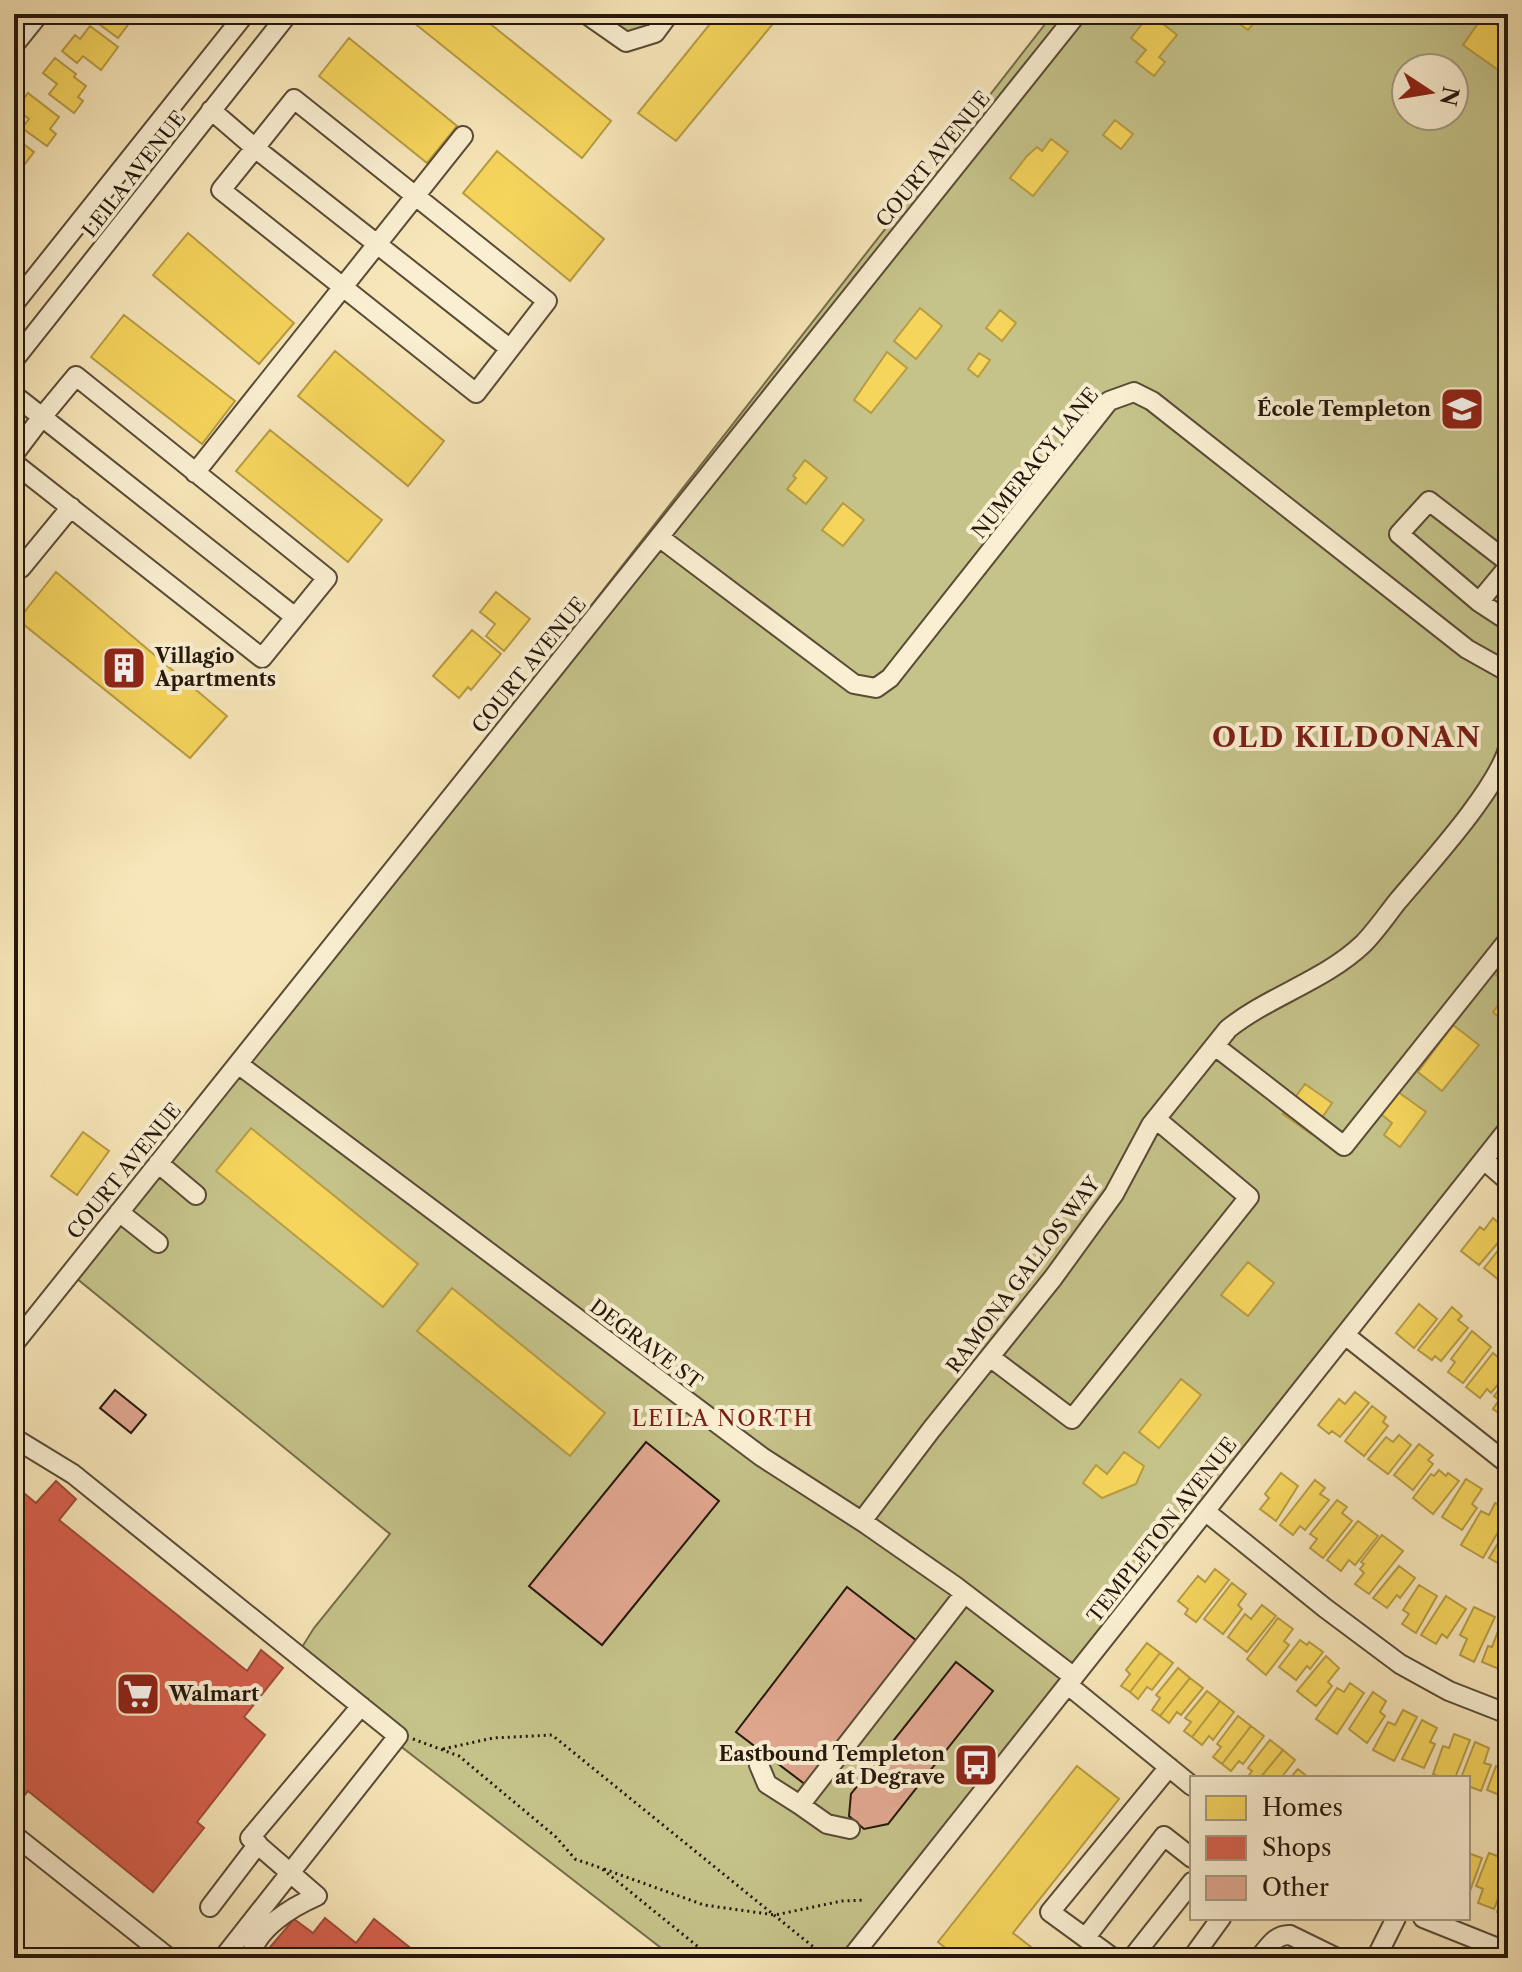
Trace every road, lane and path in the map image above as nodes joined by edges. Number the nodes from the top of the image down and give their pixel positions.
1 (39, 14) edge
2 (245, 14) edge
3 (288, 14) edge
4 (586, 14) edge
5 (669, 14) edge
6 (1077, 14) edge
7 (14, 45) edge
8 (211, 110) junction
9 (463, 136) dead end
10 (255, 148) junction
11 (414, 196) junction
12 (376, 243) junction
13 (341, 287) junction
14 (14, 304) edge
15 (1508, 334) edge
16 (509, 348) junction
17 (14, 360) edge
18 (14, 395) edge
19 (1508, 396) edge
20 (42, 417) junction
21 (14, 454) edge
22 (14, 463) edge
23 (195, 473) junction
24 (71, 507) junction
25 (659, 537) junction
26 (1508, 564) edge
27 (21, 568) dead end
28 (1479, 602) junction
29 (295, 617) junction
30 (1508, 621) edge
31 (1508, 672) edge
32 (1508, 749) edge
33 (1508, 940) edge
34 (1215, 1046) junction
35 (238, 1064) junction
36 (1156, 1119) junction
37 (1508, 1129) edge
38 (1484, 1160) junction
39 (158, 1163) junction
40 (1508, 1181) edge
41 (196, 1195) dead end
42 (119, 1212) junction
43 (158, 1243) dead end
44 (1345, 1335) junction
45 (14, 1344) edge
46 (990, 1357) junction
47 (14, 1438) edge
48 (1508, 1464) edge
49 (1205, 1511) junction
50 (862, 1521) junction
51 (964, 1594) junction
52 (1071, 1681) junction
53 (361, 1706) junction
54 (1508, 1714) edge
55 (398, 1736) junction
56 (443, 1749) junction
57 (759, 1765) dead end
58 (1169, 1767) junction
59 (1190, 1784) edge
60 (800, 1805) junction
61 (850, 1829) dead end
62 (14, 1835) edge
63 (258, 1844) junction
64 (1190, 1856) edge
65 (601, 1868) junction
66 (291, 1872) junction
67 (1190, 1885) edge
68 (865, 1900) dead end
69 (210, 1907) dead end
70 (775, 1915) junction
71 (1220, 1920) edge
72 (1395, 1920) edge
73 (1428, 1920) edge
74 (1086, 1937) junction
75 (1508, 1952) edge
76 (169, 1958) edge
77 (223, 1958) edge
78 (250, 1958) edge
79 (712, 1958) edge
80 (827, 1958) edge
81 (851, 1958) edge
82 (1113, 1958) edge
83 (1132, 1958) edge
84 (1193, 1958) edge
85 (1259, 1958) edge
86 (1337, 1958) edge
87 (1376, 1958) edge

1 - 7 street
2 - 14 street, LEILA AVENUE
3 - 8 street, LEILA AVENUE
4 - 5 street
6 - 25 street, COURT AVENUE
8 - 10 street
8 - 17 street, LEILA AVENUE
9 - 11 street
10 - 11 street
10 - 12 street
10 - 13 street
11 - 12 street
11 - 16 street
12 - 13 street
12 - 16 street
13 - 16 street
13 - 23 street
15 - 19 path
18 - 20 street
20 - 21 street
20 - 23 street
20 - 29 street
22 - 24 street
23 - 29 street
24 - 27 street
24 - 29 street
25 - 31 street, NUMERACY LANE
25 - 35 street, COURT AVENUE
26 - 28 street
26 - 28 street
28 - 30 street
32 - 34 street, RAMONA GALLOS WAY
33 - 34 street
34 - 36 street, RAMONA GALLOS WAY
35 - 39 street, COURT AVENUE
35 - 50 street, DEGRAVE ST
36 - 46 street, RAMONA GALLOS WAY
36 - 46 street
37 - 38 street, TEMPLETON AVENUE
38 - 40 street
38 - 44 street, TEMPLETON AVENUE
39 - 41 street
39 - 42 street, COURT AVENUE
42 - 43 street
42 - 45 street, COURT AVENUE
44 - 48 street
44 - 49 street, TEMPLETON AVENUE
46 - 50 street, RAMONA GALLOS WAY
47 - 53 street
49 - 52 street, TEMPLETON AVENUE
49 - 54 street
50 - 51 street, DEGRAVE ST
51 - 52 street, DEGRAVE ST
51 - 60 street
52 - 58 street, DEGRAVE ST
52 - 81 street, TEMPLETON AVENUE
53 - 55 street
53 - 63 street
55 - 56 path
55 - 66 street
56 - 65 path
56 - 70 path
57 - 60 street
58 - 59 street, DEGRAVE ST
58 - 74 street
60 - 61 street
62 - 76 street
63 - 66 street
63 - 69 street
64 - 74 street
65 - 70 path
65 - 79 path
66 - 77 street
66 - 78 street
67 - 83 street
68 - 70 path
70 - 80 path
71 - 84 street
72 - 87 street
73 - 75 street
74 - 82 street
85 - 86 street

